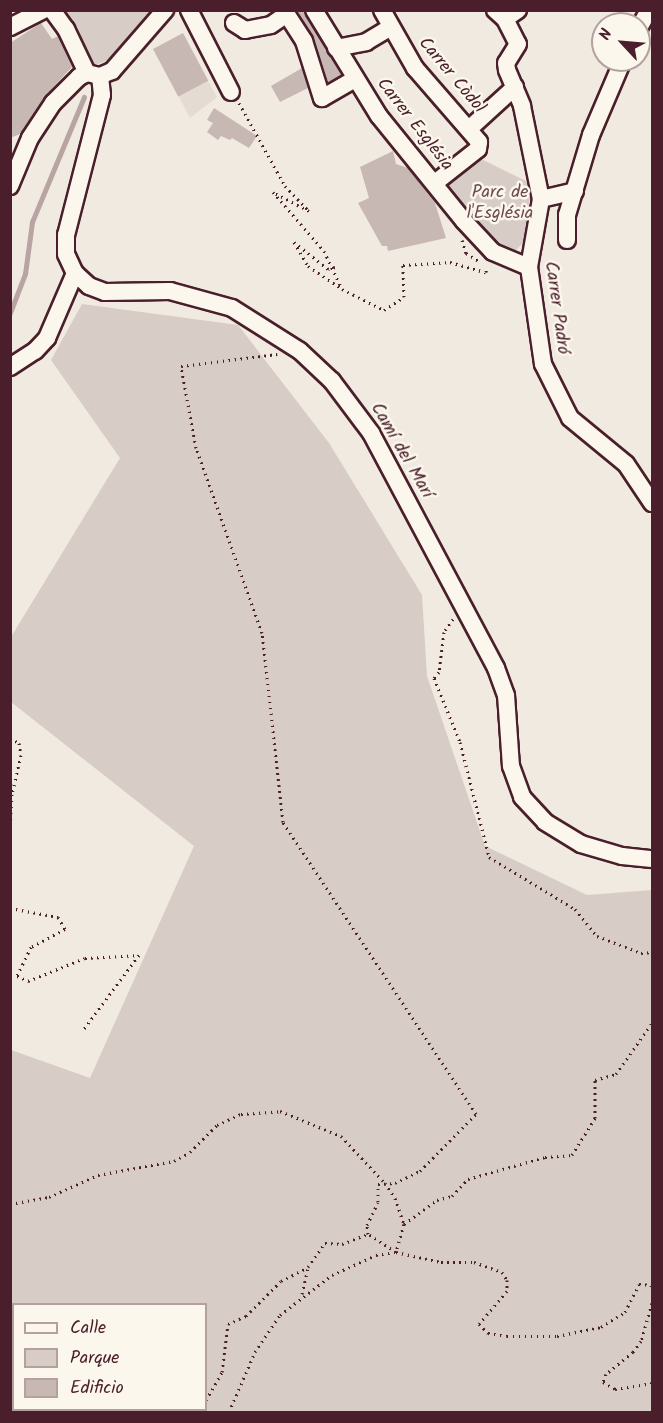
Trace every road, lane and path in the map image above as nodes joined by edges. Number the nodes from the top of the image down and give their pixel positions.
1 (44, 10) edge
2 (52, 10) edge
3 (165, 10) edge
4 (189, 10) edge
5 (314, 10) edge
6 (382, 10) edge
7 (286, 12) edge
8 (506, 13) edge
9 (234, 22) dead end
10 (10, 27) edge
11 (391, 27) junction
12 (336, 48) junction
13 (618, 72) edge
14 (94, 74) junction
15 (355, 79) junction
16 (515, 87) junction
17 (231, 92) joint
18 (470, 128) junction
19 (16, 151) edge
20 (435, 183) junction
21 (10, 186) edge
22 (575, 191) junction
23 (541, 199) junction
24 (472, 231) junction
25 (567, 240) dead end
26 (335, 267) junction
27 (529, 267) junction
28 (75, 273) junction
29 (342, 289) junction
30 (300, 351) junction
31 (10, 367) edge
32 (652, 503) edge
33 (463, 605) junction
34 (10, 738) edge
35 (10, 831) edge
36 (652, 859) edge
37 (10, 908) edge
38 (652, 952) edge
39 (652, 1023) edge
40 (82, 1030) dead end
41 (385, 1183) junction
42 (392, 1183) junction
43 (389, 1190) junction
44 (10, 1204) edge
45 (404, 1224) junction
46 (368, 1234) junction
47 (396, 1252) junction
48 (308, 1267) junction
49 (652, 1290) edge
50 (302, 1294) junction
51 (652, 1303) edge
52 (652, 1383) edge
53 (207, 1398) edge
54 (229, 1413) edge

1 - 10 street
2 - 14 street
3 - 14 street
4 - 17 street
5 - 12 street, Carrer Església
6 - 11 street, Carrer Còdol
7 - 9 street
7 - 15 street
8 - 16 street
11 - 12 street
11 - 18 street, Carrer Còdol
12 - 15 street, Carrer Església
13 - 22 street, Carrer Padró
14 - 19 street
14 - 28 street
15 - 20 street, Carrer Església
16 - 18 street
16 - 23 street
17 - 26 path
18 - 20 street, Carrer Còdol
19 - 21 street
20 - 24 street, Carrer Església
22 - 23 street
22 - 25 street, Carrer Padró
23 - 27 street, Carrer Padró
24 - 27 street, Carrer Església
24 - 29 path
26 - 29 path
26 - 29 path
27 - 32 street, Carrer Padró
28 - 30 street, Camí del Marí
28 - 31 street
30 - 33 street, Camí del Marí
30 - 42 path
33 - 36 street, Camí del Marí
33 - 38 path
34 - 35 path
37 - 40 path
39 - 45 path
41 - 42 path
41 - 43 path
41 - 44 path
41 - 46 path
42 - 43 path
43 - 45 path
45 - 47 path
46 - 47 path
46 - 48 path
47 - 49 path
47 - 50 path
48 - 50 path
48 - 53 path
50 - 54 path
51 - 52 path

